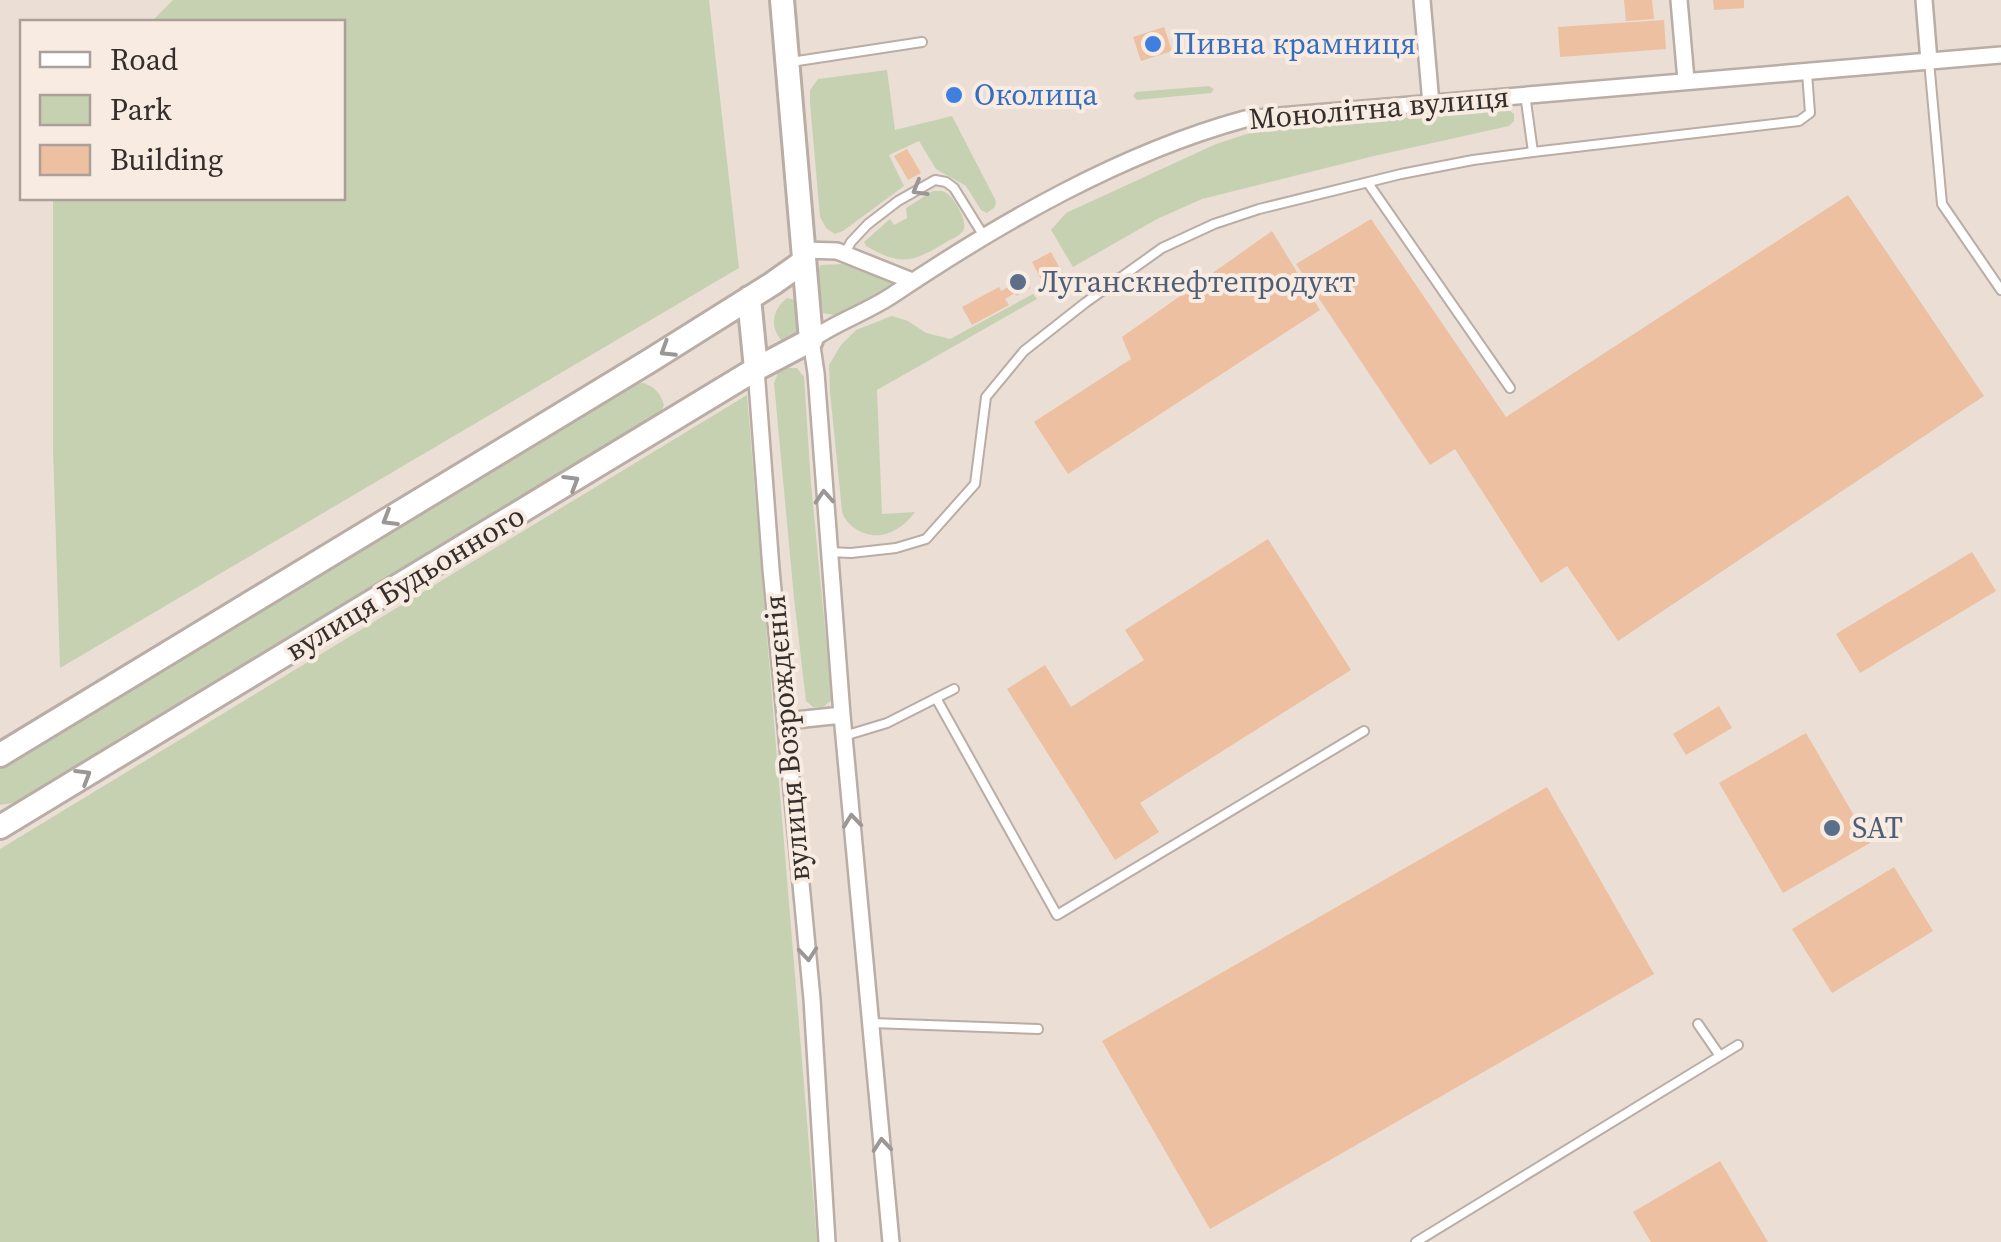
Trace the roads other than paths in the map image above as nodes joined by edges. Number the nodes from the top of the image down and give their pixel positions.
1 (782, 0) edge
2 (1422, 0) edge
3 (1679, 0) edge
4 (1924, 0) edge
5 (922, 42) dead end
6 (2001, 54) edge
7 (1929, 61) junction
8 (787, 63) junction
9 (1807, 72) junction
10 (1686, 80) junction
11 (1525, 94) junction
12 (1431, 104) junction
13 (1532, 152) junction
14 (1368, 183) junction
15 (984, 238) junction
16 (845, 253) junction
17 (803, 256) junction
18 (912, 281) junction
19 (2001, 290) edge
20 (749, 298) junction
21 (811, 340) junction
22 (756, 369) junction
23 (1510, 388) dead end
24 (828, 552) junction
25 (954, 688) dead end
26 (936, 698) junction
27 (842, 715) junction
28 (786, 721) junction
29 (1364, 731) dead end
30 (844, 736) junction
31 (0, 755) edge
32 (0, 827) edge
33 (872, 1023) junction
34 (1698, 1024) dead end
35 (1038, 1029) dead end
36 (1738, 1046) dead end
37 (1720, 1056) junction
38 (828, 1242) edge
39 (891, 1242) edge
40 (1416, 1242) edge

1 - 8 main road, вулиця Возрождєнія
2 - 12 street
3 - 10 street
4 - 7 street
5 - 8 lane
6 - 7 street, Монолітна вулиця
7 - 9 street, Монолітна вулиця
7 - 19 lane
8 - 17 main road, вулиця Возрождєнія
9 - 10 street, Монолітна вулиця
9 - 13 lane
10 - 11 street, Монолітна вулиця
11 - 12 street, Монолітна вулиця
11 - 13 lane
12 - 15 street, Монолітна вулиця
13 - 14 lane
14 - 23 lane
14 - 24 lane
15 -> 16 lane
15 - 18 street, Монолітна вулиця
16 - 17 street
16 - 18 street
17 - 20 main road
17 - 21 main road, вулиця Возрождєнія
18 - 21 street, Монолітна вулиця
20 - 22 main road, вулиця Возрождєнія
20 -> 31 main road, вулиця Будьонного
21 - 22 main road, вулиця Будьонного
24 -> 21 street, вулиця Возрождєнія
22 - 28 street, вулиця Возрождєнія
32 -> 22 main road, вулиця Будьонного
24 - 27 street, вулиця Возрождєнія
25 - 26 lane
26 - 29 lane
26 - 30 lane
27 - 28 street
27 - 30 street, вулиця Возрождєнія
28 -> 38 street, вулиця Возрождєнія
33 -> 30 street, вулиця Возрождєнія
33 - 35 lane
39 -> 33 street, вулиця Возрождєнія
34 - 37 lane
36 - 37 lane
37 - 40 lane

